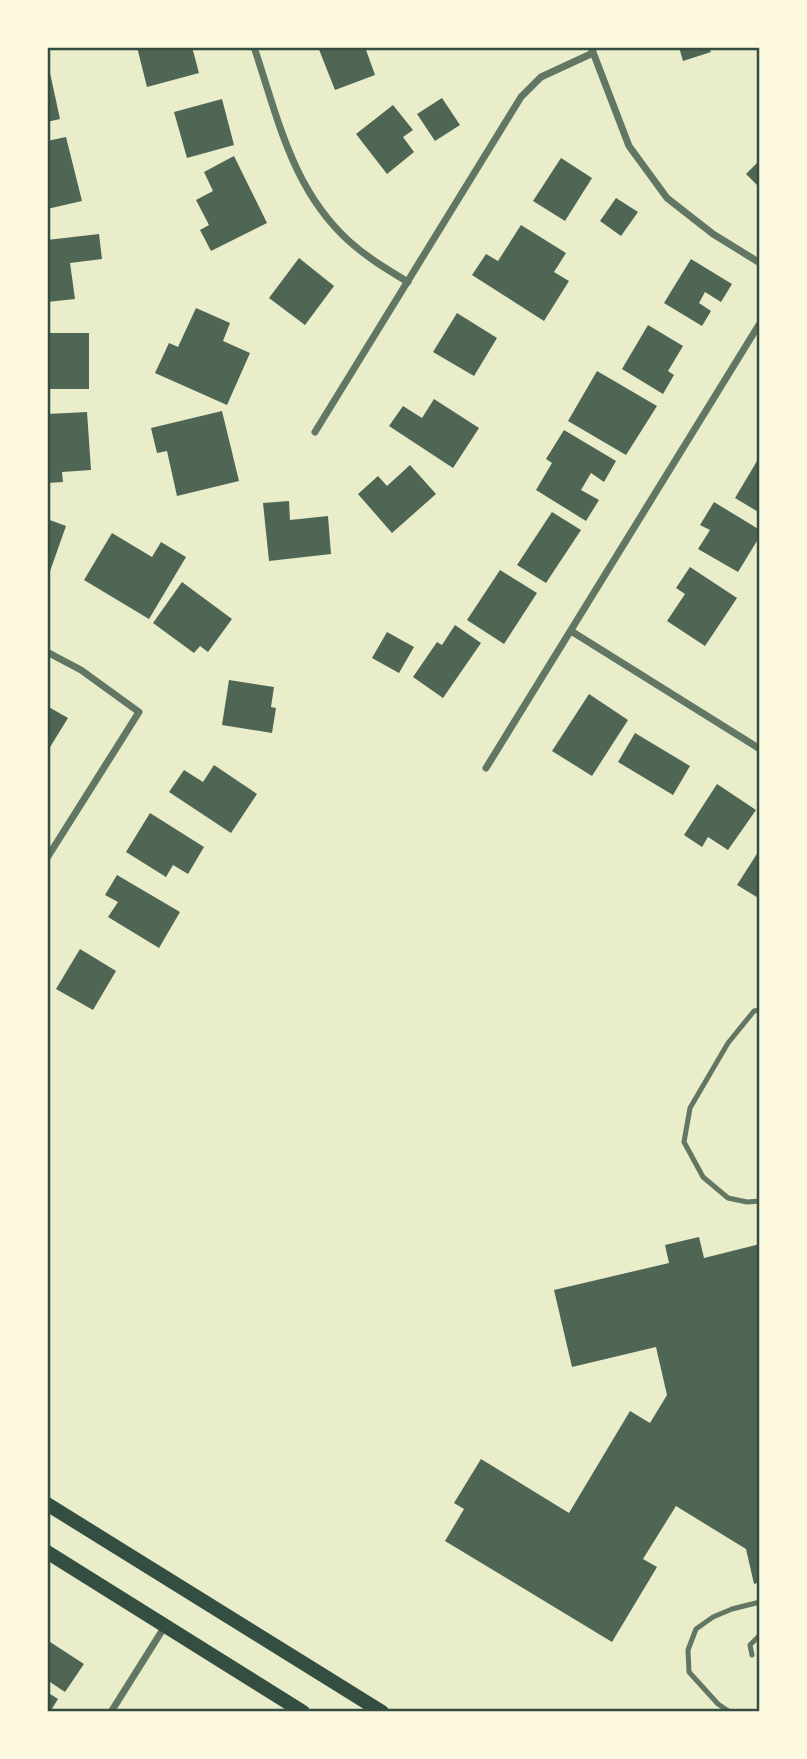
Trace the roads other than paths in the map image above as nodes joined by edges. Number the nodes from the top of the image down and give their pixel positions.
1 (254, 47) edge
2 (592, 50) edge
3 (760, 263) edge
4 (408, 282) junction
5 (760, 323) edge
6 (315, 432) dead end
7 (571, 631) junction
8 (47, 652) edge
9 (760, 749) edge
10 (485, 768) dead end
11 (47, 858) edge
12 (760, 1010) edge
13 (760, 1201) edge
14 (47, 1504) edge
15 (47, 1552) edge
16 (760, 1602) edge
17 (165, 1626) junction
18 (760, 1635) edge
19 (752, 1655) dead end
20 (111, 1712) edge
21 (303, 1712) edge
22 (382, 1712) edge
23 (730, 1712) edge

1 - 4 street
2 - 3 street
2 - 4 street
4 - 6 street
5 - 7 street
7 - 9 street
7 - 10 street
8 - 11 street
12 - 13 lane
14 - 22 main road
15 - 17 main road
16 - 23 lane
17 - 20 street
17 - 21 main road
18 - 19 lane

